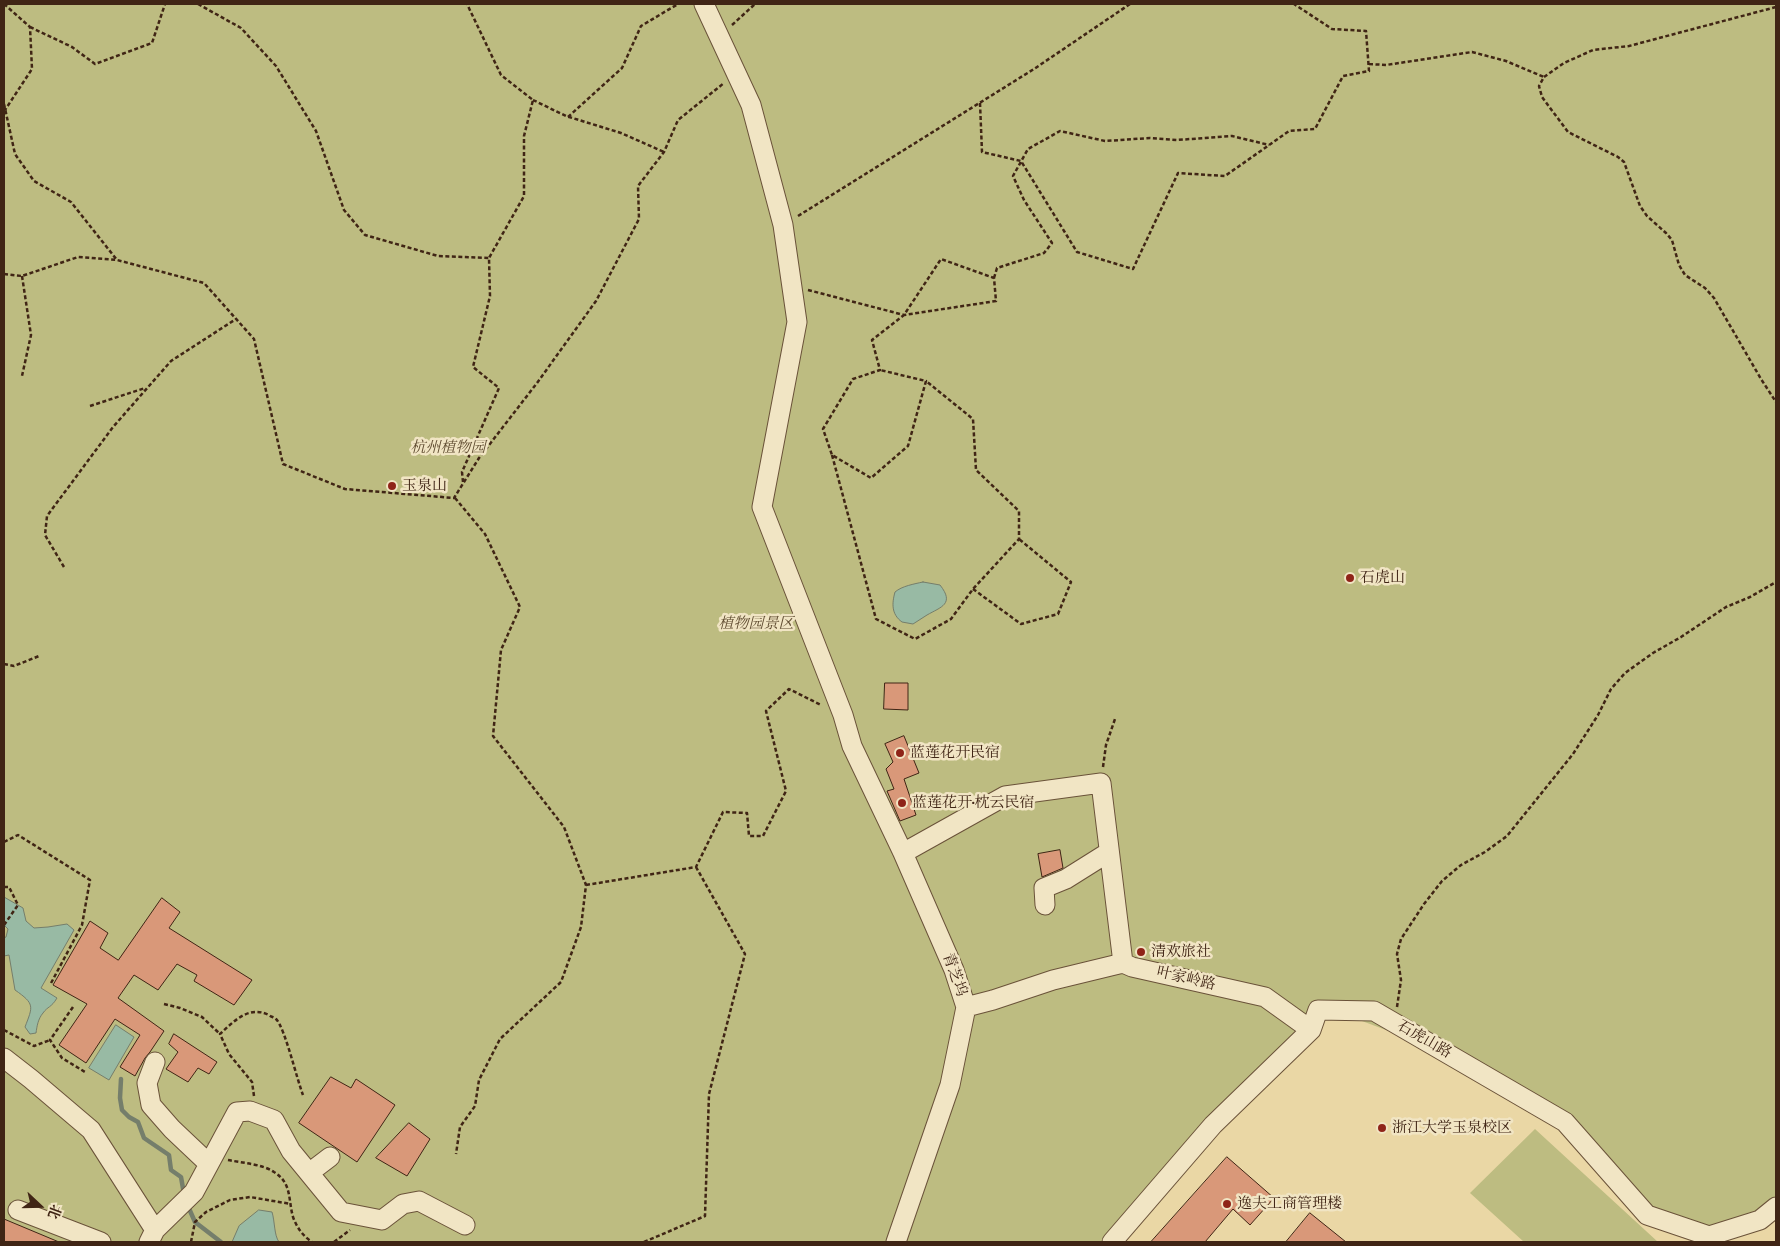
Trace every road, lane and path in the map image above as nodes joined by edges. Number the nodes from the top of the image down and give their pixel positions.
1 (4, 4) edge
2 (165, 4) edge
3 (198, 4) edge
4 (467, 4) edge
5 (678, 4) edge
6 (704, 4) edge
7 (755, 4) edge
8 (1130, 4) edge
9 (1294, 4) edge
10 (1776, 7) edge
11 (30, 27) junction
12 (719, 36) junction
13 (1368, 64) junction
14 (736, 73) junction
15 (1544, 77) junction
16 (532, 100) junction
17 (980, 103) junction
18 (4, 104) edge
19 (5, 110) junction
20 (568, 116) junction
21 (1269, 145) junction
22 (664, 152) junction
23 (1020, 161) junction
24 (783, 225) junction
25 (489, 258) junction
26 (118, 260) junction
27 (4, 274) edge
28 (22, 276) junction
29 (994, 278) junction
30 (792, 286) junction
31 (904, 315) junction
32 (236, 319) junction
33 (880, 370) junction
34 (22, 376) dead end
35 (926, 381) junction
36 (146, 387) junction
37 (1776, 402) edge
38 (90, 406) dead end
39 (832, 455) junction
40 (463, 484) junction
41 (454, 498) junction
42 (1019, 539) junction
43 (64, 567) dead end
44 (1776, 582) edge
45 (973, 589) junction
46 (39, 656) dead end
47 (4, 664) edge
48 (843, 715) junction
49 (1116, 719) dead end
50 (1101, 783) junction
51 (4, 842) edge
52 (1109, 852) junction
53 (903, 853) junction
54 (696, 866) junction
55 (586, 884) junction
56 (4, 886) edge
57 (1045, 905) dead end
58 (4, 925) edge
59 (1123, 963) junction
60 (50, 985) dead end
61 (164, 1004) dead end
62 (966, 1007) junction
63 (73, 1008) dead end
64 (1391, 1021) junction
65 (4, 1030) edge
66 (1311, 1030) junction
67 (220, 1034) junction
68 (50, 1040) junction
69 (4, 1058) edge
70 (156, 1062) dead end
71 (84, 1072) dead end
72 (302, 1095) dead end
73 (250, 1111) junction
74 (456, 1154) dead end
75 (330, 1157) dead end
76 (211, 1160) junction
77 (309, 1173) junction
78 (291, 1204) junction
79 (1776, 1207) edge
80 (18, 1210) dead end
81 (1760, 1220) junction
82 (465, 1225) dead end
83 (152, 1236) edge
84 (102, 1242) edge
85 (192, 1242) edge
86 (312, 1242) edge
87 (644, 1242) edge
88 (896, 1242) edge
89 (1112, 1242) edge
90 (1741, 1242) edge

1 - 11 path
2 - 11 path
3 - 25 path
4 - 16 path
5 - 20 path
6 - 12 street, 青芝坞
7 - 12 path
8 - 17 path
9 - 13 path
10 - 15 path
11 - 19 path
12 - 14 street, 青芝坞
13 - 15 path
13 - 21 path
14 - 22 path
14 - 24 street, 青芝坞
15 - 37 path
16 - 20 path
16 - 25 path
17 - 23 path
17 - 24 path
18 - 19 path
19 - 26 path
20 - 22 path
21 - 23 path
21 - 23 path
22 - 40 path
23 - 29 path
24 - 30 street, 青芝坞
25 - 40 path
26 - 28 path
26 - 32 path
27 - 28 path
28 - 34 path
29 - 31 path
29 - 31 path
30 - 31 path
30 - 48 street, 青芝坞
31 - 33 path
32 - 36 path
32 - 41 path
33 - 35 path
33 - 39 path
35 - 39 path
35 - 42 path
36 - 38 path
36 - 43 path
39 - 45 path
40 - 41 path
41 - 55 path
42 - 45 path
42 - 45 path
44 - 64 path
46 - 47 path
48 - 53 street, 青芝坞
48 - 54 path
49 - 50 path
50 - 52 street
50 - 53 street
51 - 60 path
52 - 57 street
52 - 59 street
53 - 62 street, 青芝坞
54 - 55 path
54 - 87 path
55 - 74 path
56 - 58 path
59 - 62 street
59 - 66 street, 叶家岭路
61 - 67 path
62 - 88 street, 青芝坞
63 - 68 path
64 - 66 street, 石虎山路
64 - 81 street, 石虎山路
65 - 68 path
66 - 89 street, 石虎山路
67 - 72 path
67 - 73 path
68 - 71 path
69 - 83 street
70 - 76 street
73 - 76 street
73 - 77 street
75 - 77 street
76 - 78 path
76 - 83 street
77 - 82 street
78 - 85 path
78 - 86 path
79 - 81 street, 石虎山路
80 - 84 street
81 - 90 street

